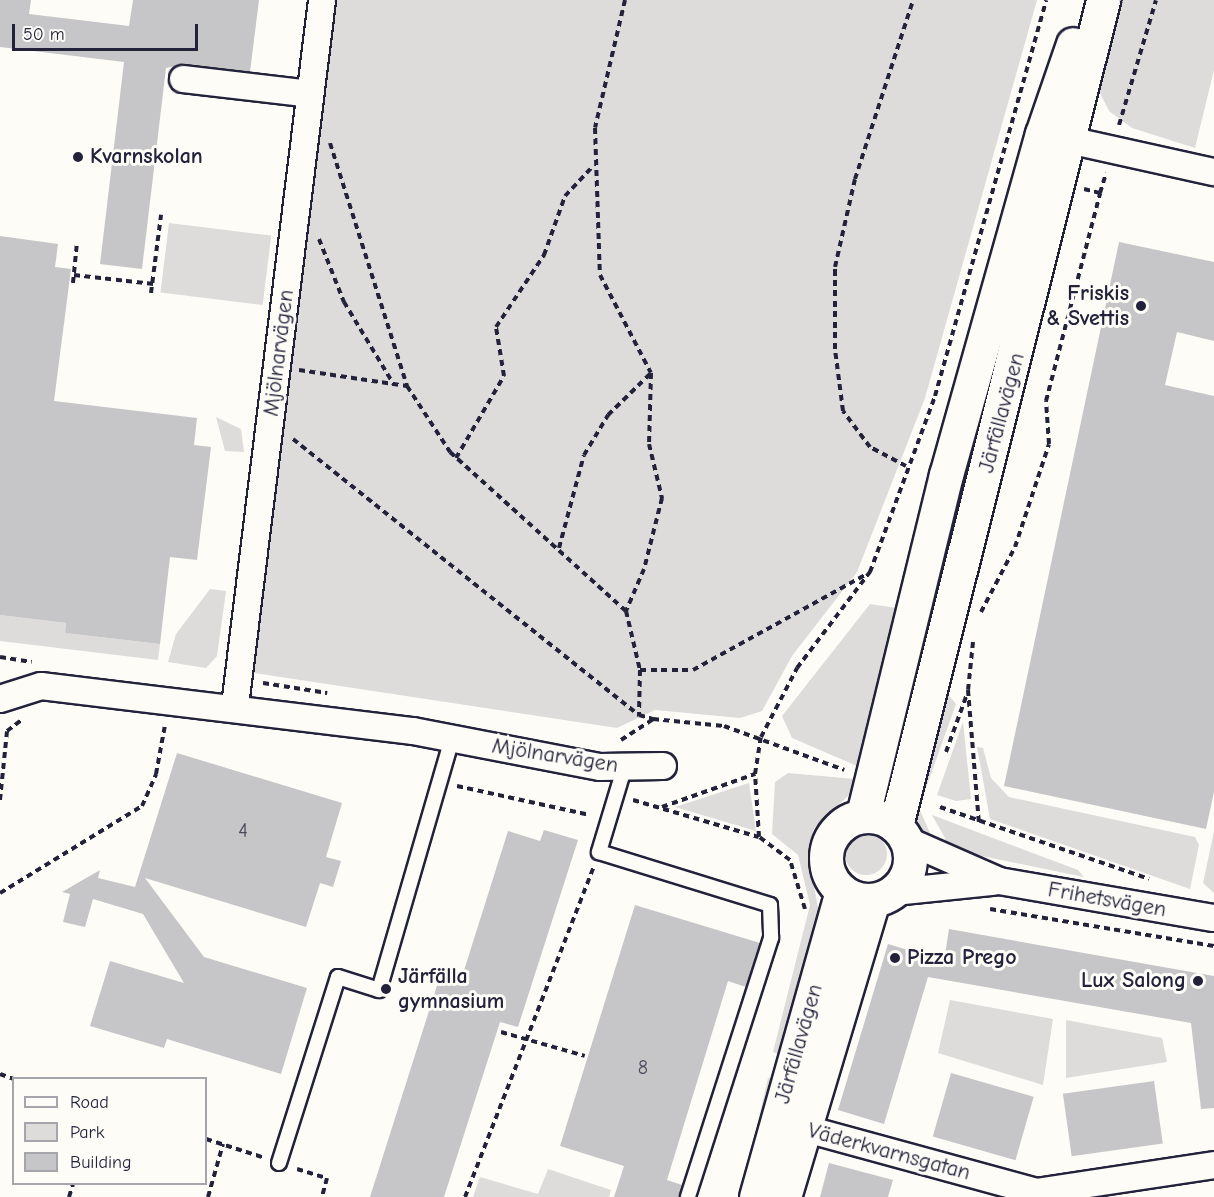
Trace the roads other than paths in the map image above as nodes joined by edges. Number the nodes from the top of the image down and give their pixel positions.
1 (322, 0) edge
2 (1089, 0) edge
3 (1103, 0) edge
4 (183, 79) dead end
5 (310, 100) junction
6 (1056, 137) junction
7 (1214, 172) edge
8 (0, 699) edge
9 (235, 706) junction
10 (452, 738) junction
11 (663, 766) dead end
12 (624, 769) junction
13 (863, 815) junction
14 (902, 833) junction
15 (999, 881) junction
16 (842, 892) junction
17 (884, 896) junction
18 (1214, 918) edge
19 (791, 1125) junction
20 (279, 1162) dead end
21 (1214, 1165) edge
22 (1043, 1194) edge
23 (688, 1197) edge
24 (756, 1197) edge
25 (784, 1197) edge

1 - 5 street, Mjölnarvägen
2 - 6 street, Järfällavägen
3 - 6 street, Järfällavägen
4 - 5 street
5 - 9 street, Mjölnarvägen
6 - 7 street
6 - 13 street, Järfällavägen
6 - 14 street, Järfällavägen
8 - 9 street, Mjölnarvägen
9 - 10 street, Mjölnarvägen
10 - 12 street, Mjölnarvägen
10 - 20 lane
11 - 12 street, Mjölnarvägen
12 - 23 lane
13 - 14 street
13 - 16 street
14 - 15 street, Frihetsvägen
14 - 17 street
15 - 17 street, Frihetsvägen
15 - 18 street, Frihetsvägen
16 - 17 street
16 - 19 street, Järfällavägen
17 - 19 street, Järfällavägen
19 - 22 street, Väderkvarnsgatan
19 - 24 street, Järfällavägen
19 - 25 street, Järfällavägen
21 - 22 street, Väderkvarnsgatan

